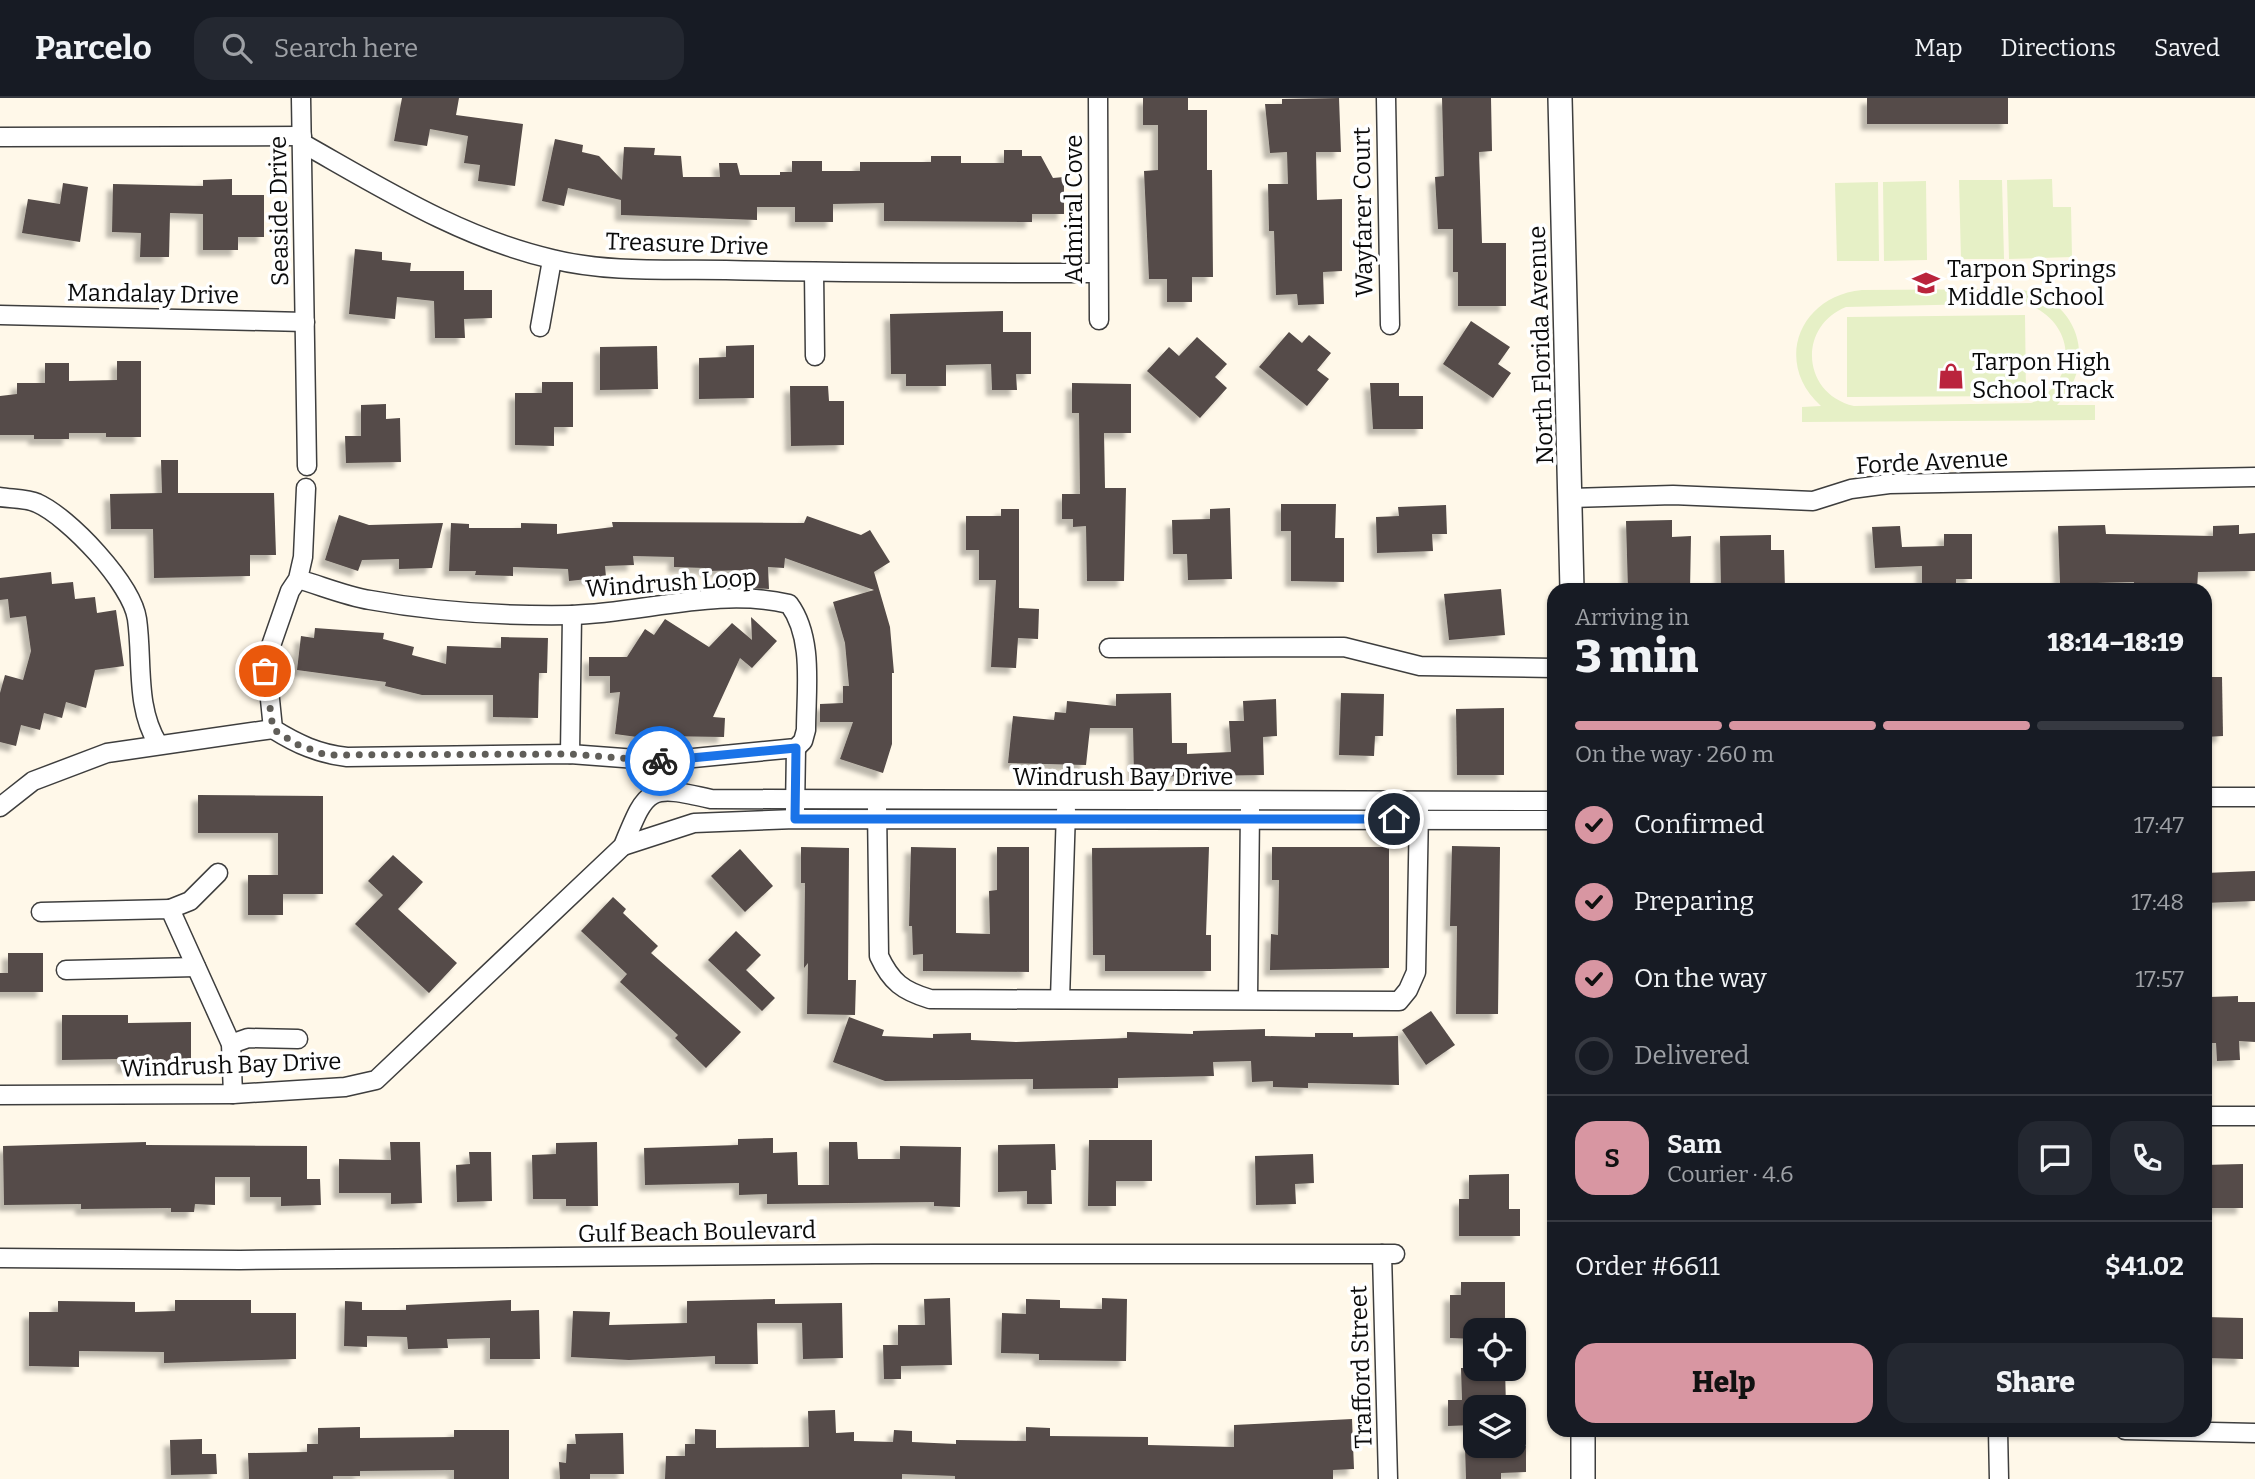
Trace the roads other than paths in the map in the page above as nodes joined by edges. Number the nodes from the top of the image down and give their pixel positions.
1 (302, 98) edge
2 (1098, 98) edge
3 (1386, 98) edge
4 (1560, 98) edge
5 (0, 137) edge
6 (302, 139) junction
7 (552, 260) junction
8 (814, 272) junction
9 (1098, 273) junction
10 (0, 315) edge
11 (1099, 320) dead end
12 (305, 322) junction
13 (1390, 325) dead end
14 (540, 327) dead end
15 (815, 356) dead end
16 (307, 466) dead end
17 (2255, 477) edge
18 (306, 488) dead end
19 (0, 497) edge
20 (1571, 498) junction
21 (298, 579) junction
22 (1572, 583) edge
23 (572, 615) junction
24 (1109, 648) dead end
25 (1547, 668) edge
26 (273, 729) junction
27 (158, 744) junction
28 (796, 748) junction
29 (570, 754) junction
30 (692, 795) junction
31 (2212, 797) edge
32 (2255, 797) edge
33 (795, 800) junction
34 (1250, 801) junction
35 (1547, 802) edge
36 (0, 807) edge
37 (877, 810) junction
38 (1066, 810) junction
39 (1419, 810) junction
40 (795, 819) junction
41 (1250, 819) junction
42 (1547, 819) edge
43 (694, 822) junction
44 (622, 846) junction
45 (218, 873) dead end
46 (170, 909) junction
47 (41, 912) dead end
48 (195, 967) junction
49 (66, 970) dead end
50 (1248, 998) junction
51 (1060, 999) junction
52 (298, 1039) dead end
53 (231, 1044) junction
54 (233, 1094) junction
55 (0, 1095) edge
56 (2212, 1116) edge
57 (2255, 1116) edge
58 (1388, 1254) joint
59 (0, 1258) edge
60 (2212, 1432) edge
61 (2255, 1433) edge
62 (1583, 1437) edge
63 (1998, 1437) edge
64 (1388, 1479) edge
65 (1583, 1479) edge
66 (1999, 1479) edge

1 - 6 street, Seaside Drive
2 - 9 street, Admiral Cove
3 - 13 street, Wayfarer Court
4 - 20 street, North Florida Avenue
5 - 6 street
6 - 7 street, Treasure Drive
6 - 12 street, Seaside Drive
7 - 8 street, Treasure Drive
7 - 14 street
8 - 9 street, Treasure Drive
8 - 15 street
9 - 11 street, Admiral Cove
10 - 12 street, Mandalay Drive
12 - 16 street, Seaside Drive
17 - 20 street, Forde Avenue
18 - 21 street
19 - 27 street
20 - 22 street, North Florida Avenue
21 - 23 street, Windrush Loop
21 - 26 street
23 - 28 street, Windrush Loop
23 - 29 street
24 - 25 street
26 - 27 street
26 - 29 street
27 - 36 street
28 - 29 street
28 - 33 street
30 - 33 street, Windrush Bay Drive
30 - 43 street
30 - 44 street, Windrush Bay Drive
31 - 32 street
33 - 37 street, Windrush Bay Drive
33 - 40 street
34 - 38 street, Windrush Bay Drive
34 - 39 street, Windrush Bay Drive
34 - 41 street
35 - 39 street, Windrush Bay Drive
37 - 38 street, Windrush Bay Drive
37 - 40 street, Windrush Bay Drive
37 - 51 street
38 - 41 street, Windrush Bay Drive
38 - 51 street
39 - 41 street, Windrush Bay Drive
39 - 42 street, Windrush Bay Drive
39 - 50 street
40 - 43 street, Windrush Bay Drive
41 - 50 street
43 - 44 street, Windrush Bay Drive
44 - 54 street, Windrush Bay Drive
45 - 46 street
46 - 47 street
46 - 48 street
48 - 49 street
48 - 53 street
50 - 51 street
52 - 53 street
53 - 54 street
54 - 55 street, Windrush Bay Drive
56 - 57 street
58 - 59 street, Gulf Beach Boulevard
58 - 64 street, Trafford Street
60 - 61 street
62 - 65 street
63 - 66 street

